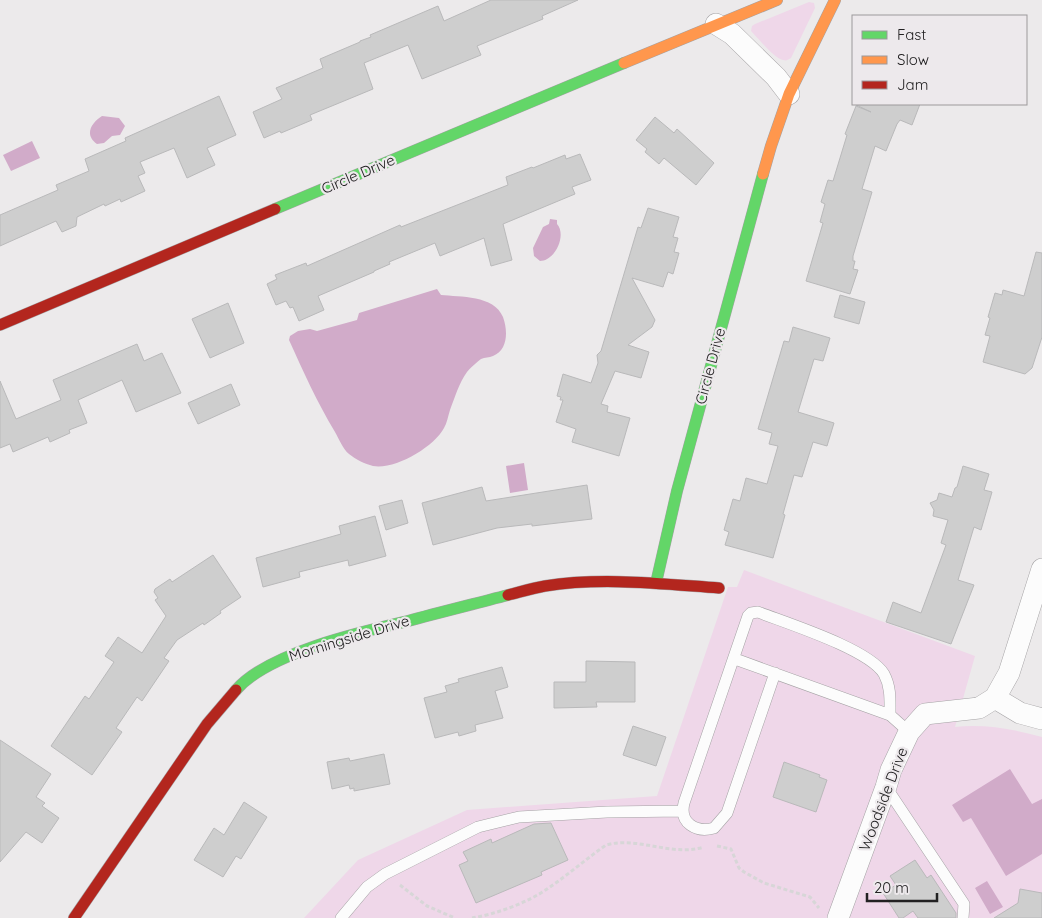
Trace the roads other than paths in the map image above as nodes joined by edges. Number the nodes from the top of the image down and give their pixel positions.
1 (777, 0) edge
2 (835, 0) edge
3 (716, 24) junction
4 (789, 94) junction
5 (0, 325) edge
6 (1042, 570) edge
7 (656, 583) junction
8 (719, 588) dead end
9 (735, 659) junction
10 (775, 673) junction
11 (995, 698) junction
12 (890, 715) junction
13 (1042, 719) edge
14 (909, 732) junction
15 (886, 787) junction
16 (682, 811) junction
17 (830, 916) edge
18 (74, 918) edge
19 (341, 918) edge
20 (962, 918) edge

1 - 3 street, Circle Drive
2 - 4 street, Circle Drive
3 - 4 street
3 - 5 street, Circle Drive
4 - 7 street, Circle Drive
6 - 11 street
7 - 8 street, Morningside Drive
7 - 18 street, Morningside Drive
9 - 10 lane
9 - 12 lane
9 - 16 lane
10 - 12 lane
10 - 16 lane
11 - 13 street
11 - 14 street, Woodside Drive
12 - 14 lane
14 - 15 street, Woodside Drive
15 - 17 street, Woodside Drive
15 - 20 lane
16 - 19 lane

